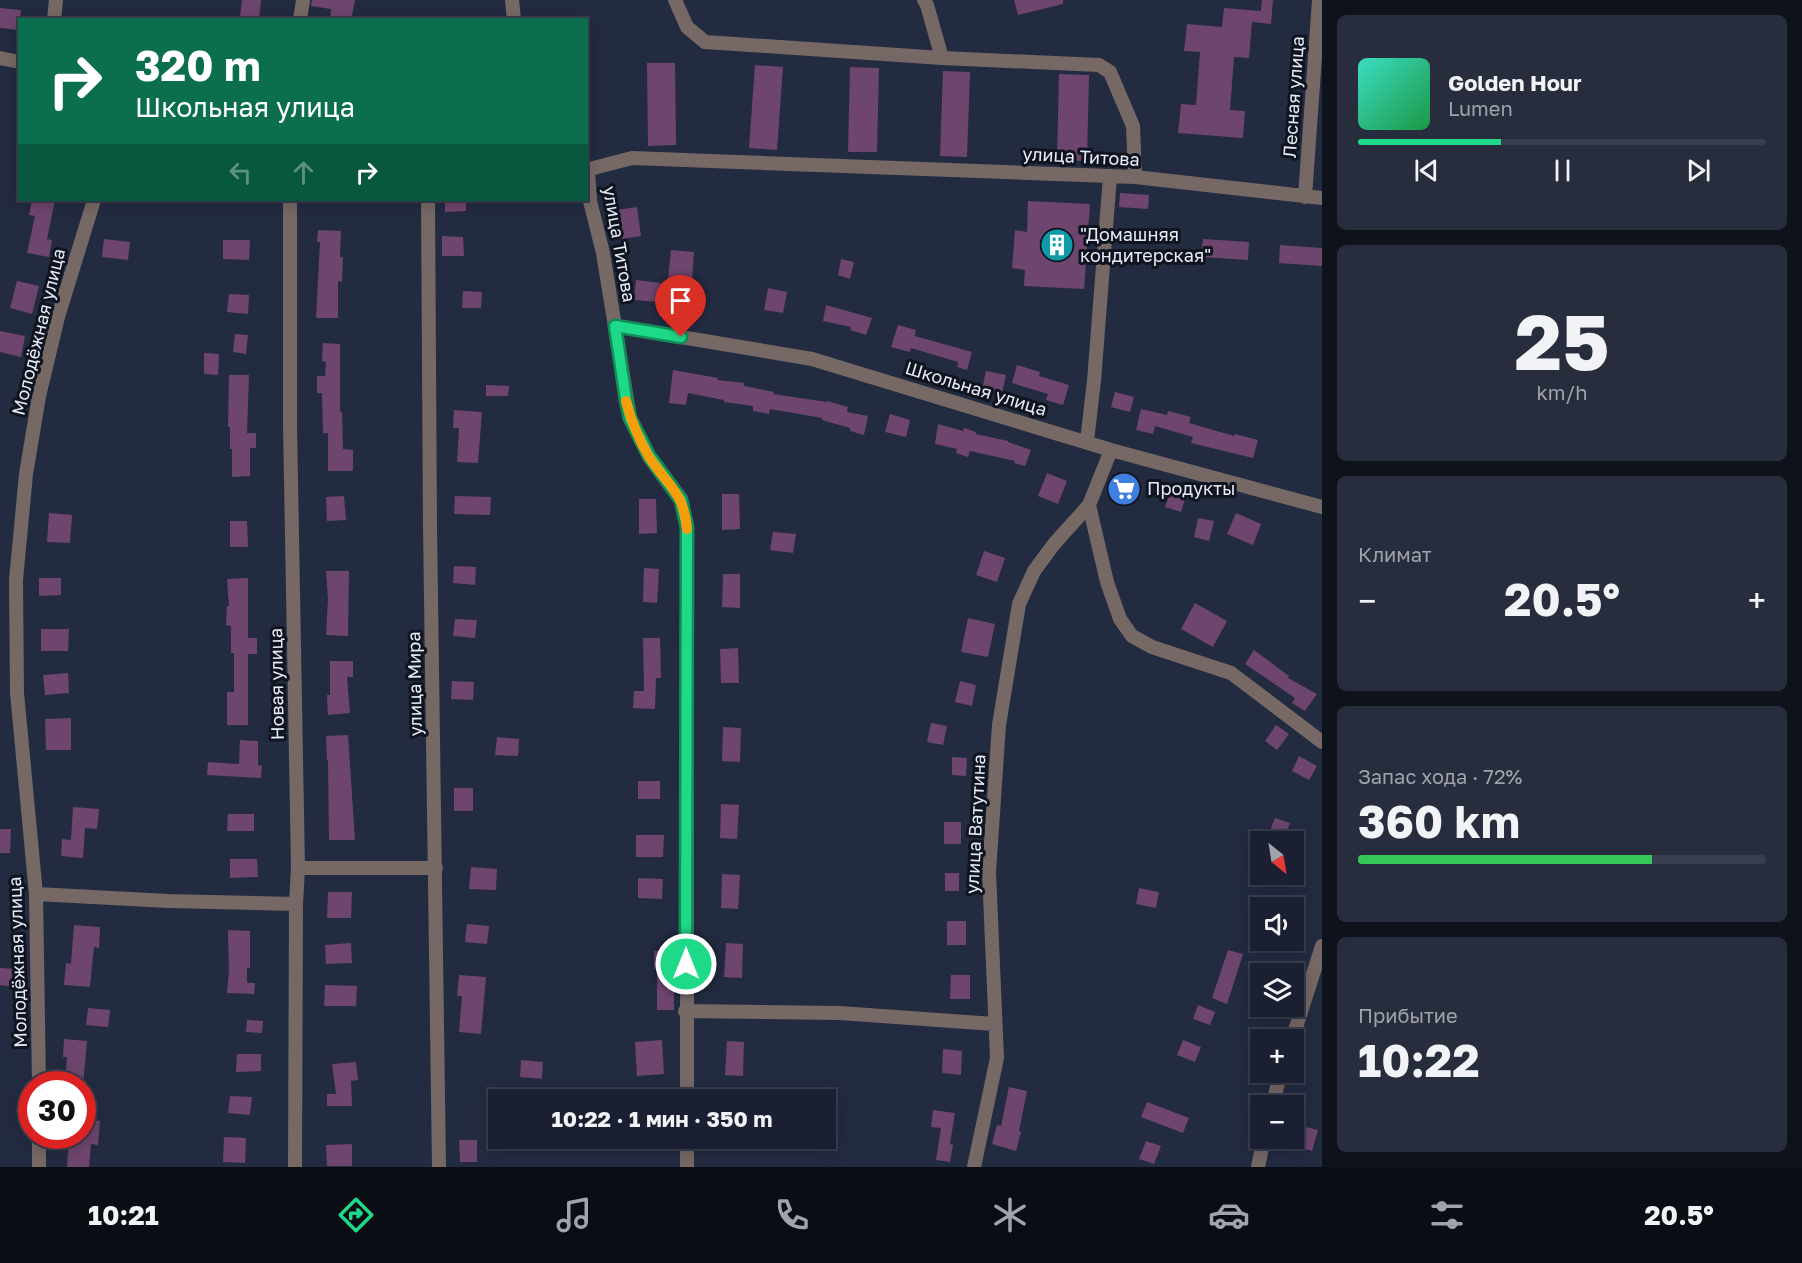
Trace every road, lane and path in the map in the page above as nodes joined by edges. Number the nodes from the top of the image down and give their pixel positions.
1 (56, 0) edge
2 (303, 0) edge
3 (512, 0) edge
4 (675, 0) edge
5 (924, 0) edge
6 (1318, 0) edge
7 (54, 18) edge
8 (300, 18) edge
9 (514, 18) edge
10 (0, 58) edge
11 (942, 58) junction
12 (18, 62) edge
13 (588, 170) edge
14 (1110, 176) junction
15 (1135, 177) junction
16 (588, 180) edge
17 (1305, 197) junction
18 (1322, 198) edge
19 (94, 201) edge
20 (290, 201) edge
21 (428, 201) edge
22 (615, 326) junction
23 (1087, 441) junction
24 (1111, 450) junction
25 (1089, 505) junction
26 (1322, 507) edge
27 (1322, 742) edge
28 (298, 868) junction
29 (436, 868) junction
30 (36, 894) junction
31 (296, 903) junction
32 (1322, 946) edge
33 (685, 1011) junction
34 (994, 1024) junction
35 (1296, 1029) edge
36 (39, 1071) edge
37 (687, 1089) edge
38 (39, 1149) edge
39 (687, 1149) edge
40 (1262, 1149) edge
41 (39, 1167) edge
42 (295, 1167) edge
43 (439, 1167) edge
44 (687, 1167) edge
45 (974, 1167) edge
46 (1258, 1167) edge

1 - 7 street
2 - 8 street
3 - 9 street
4 - 11 street
5 - 11 street
6 - 17 street, Лесная улица
10 - 12 street
11 - 15 street
13 - 14 street, улица Титова
14 - 15 street, улица Титова
14 - 23 street
15 - 17 street, улица Титова
16 - 22 street, улица Титова
17 - 18 street, улица Титова
19 - 30 street, Молодёжная улица
20 - 28 street, Новая улица
21 - 29 street, улица Мира
22 - 23 street, Школьная улица
22 - 33 street, улица Титова
23 - 24 street, Школьная улица
24 - 25 street
24 - 26 street, Школьная улица
25 - 27 street
25 - 34 street, улица Ватутина
28 - 29 street
28 - 31 street, Новая улица
29 - 43 street, улица Мира
30 - 31 street
30 - 36 street, Молодёжная улица
31 - 42 street, Новая улица
32 - 35 street
33 - 34 street
33 - 37 street, улица Титова
34 - 45 street, улица Ватутина
38 - 41 street
39 - 44 street
40 - 46 street

